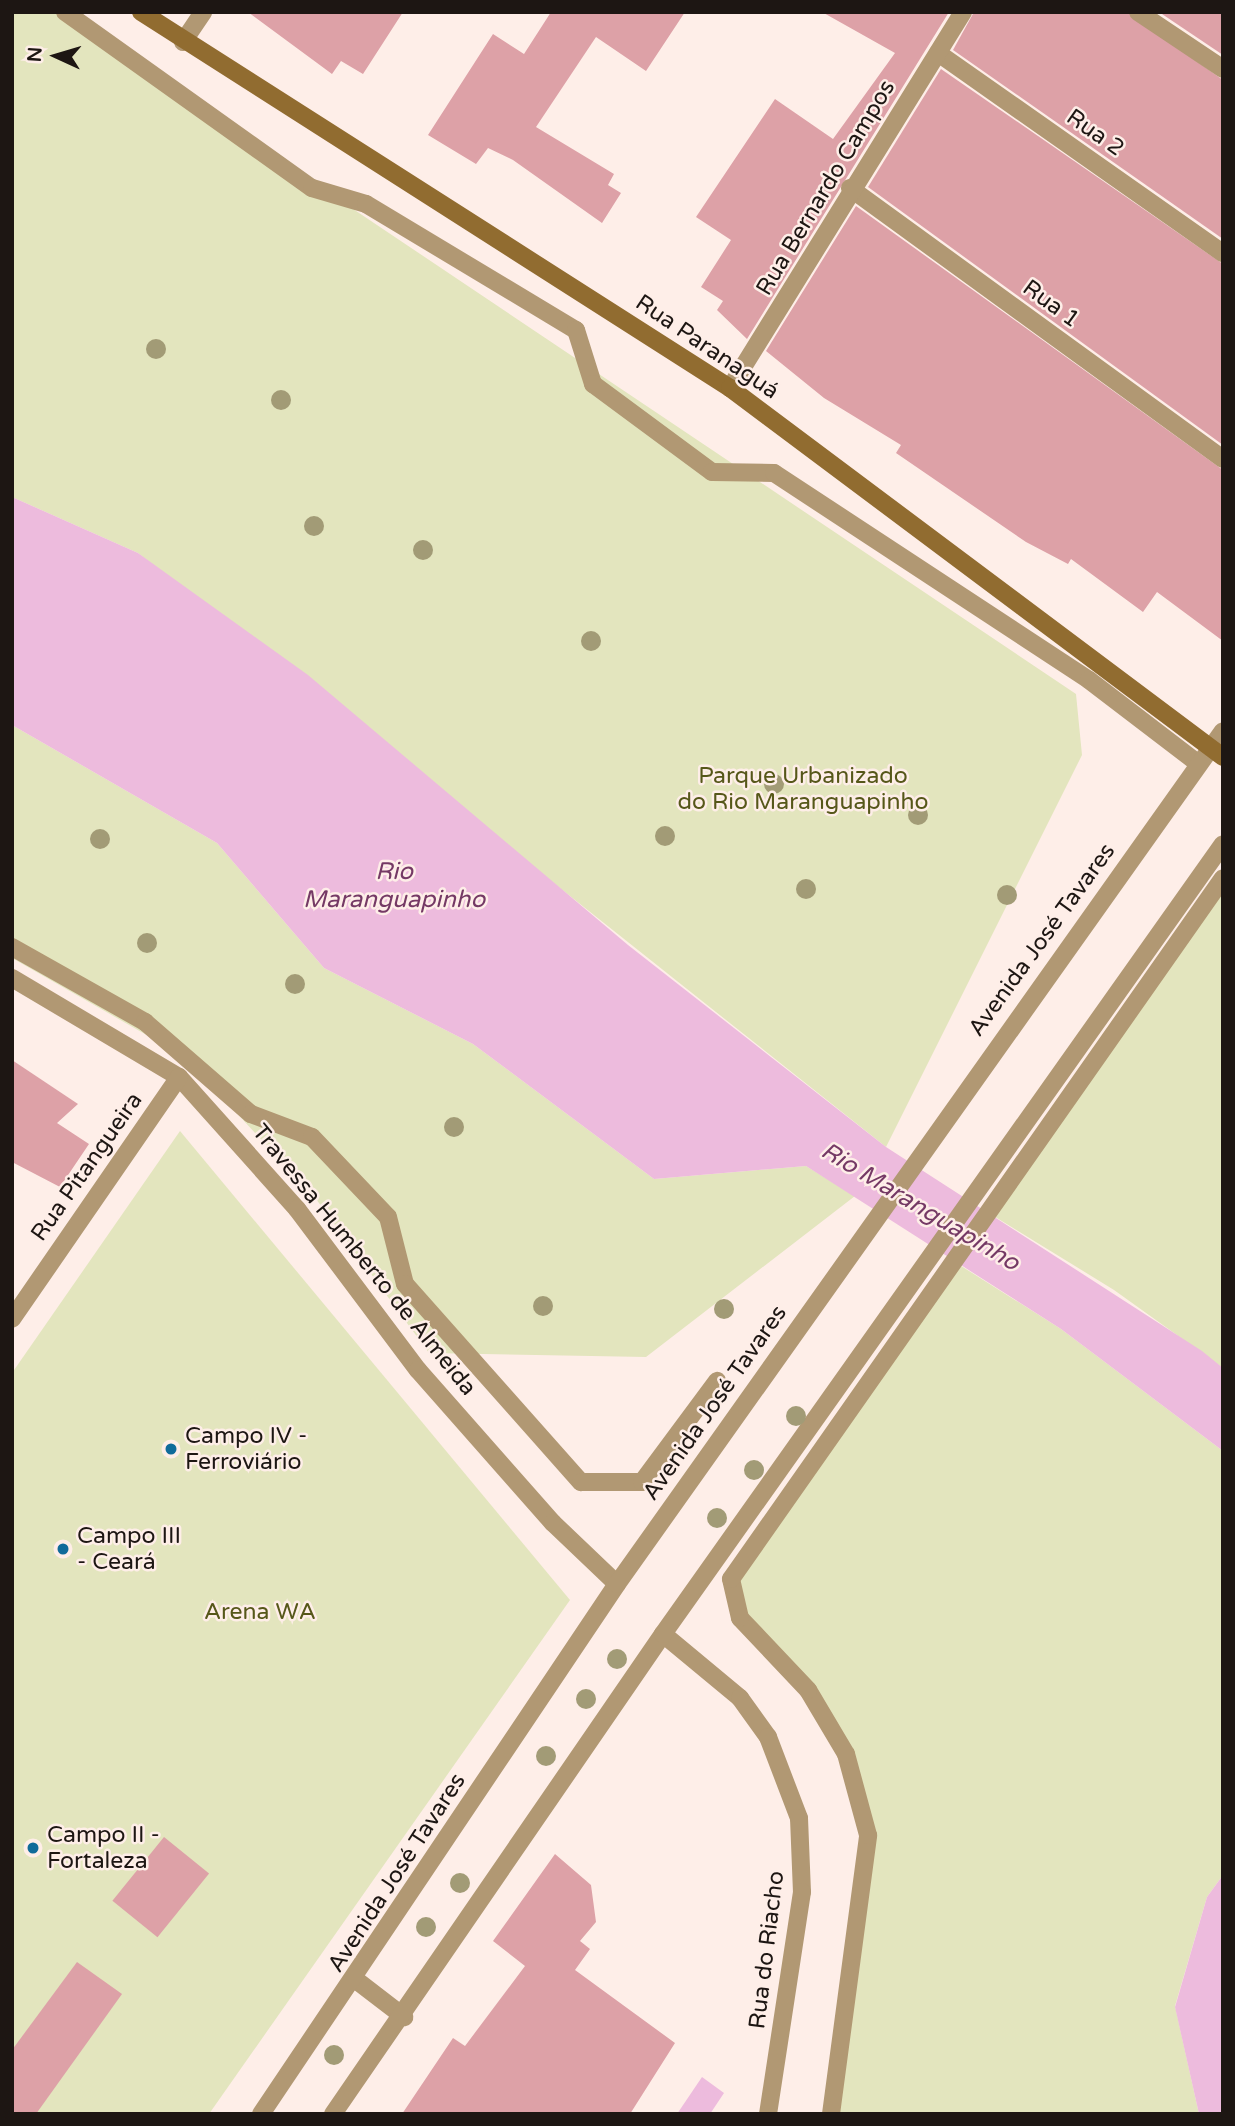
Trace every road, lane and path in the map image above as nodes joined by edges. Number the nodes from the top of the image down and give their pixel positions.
1 (65, 12) edge
2 (141, 12) edge
3 (202, 12) edge
4 (963, 12) edge
5 (1138, 12) edge
6 (183, 42) junction
7 (938, 53) junction
8 (1223, 69) edge
9 (850, 188) junction
10 (1223, 253) edge
11 (730, 388) junction
12 (1223, 460) edge
13 (1223, 731) edge
14 (1217, 752) edge
15 (1199, 764) junction
16 (1223, 844) edge
17 (1223, 878) edge
18 (12, 947) edge
19 (12, 978) edge
20 (179, 1077) junction
21 (12, 1319) edge
22 (717, 1381) dead end
23 (617, 1584) junction
24 (663, 1634) junction
25 (356, 1980) junction
26 (404, 2017) junction
27 (261, 2114) edge
28 (333, 2114) edge
29 (768, 2114) edge
30 (831, 2114) edge

1 - 15 street
2 - 6 main road, Rua Paranaguá
3 - 6 street
4 - 7 street, Rua Bernardo Campos
5 - 8 street
6 - 11 main road, Rua Paranaguá
7 - 9 street, Rua Bernardo Campos
7 - 10 street, Rua 2
9 - 11 street, Rua Bernardo Campos
9 - 12 street, Rua 1
11 - 14 main road, Rua Paranaguá
13 - 14 street, Avenida José Tavares
14 - 15 street, Avenida José Tavares
15 - 23 street, Avenida José Tavares
16 - 24 street
17 - 30 street
18 - 22 street
19 - 20 street, Travessa Humberto de Almeida
20 - 21 street, Rua Pitangueira
20 - 23 street, Travessa Humberto de Almeida
23 - 25 street, Avenida José Tavares
24 - 26 street
24 - 29 street, Rua do Riacho
25 - 26 street
25 - 27 street, Avenida José Tavares
26 - 28 street

